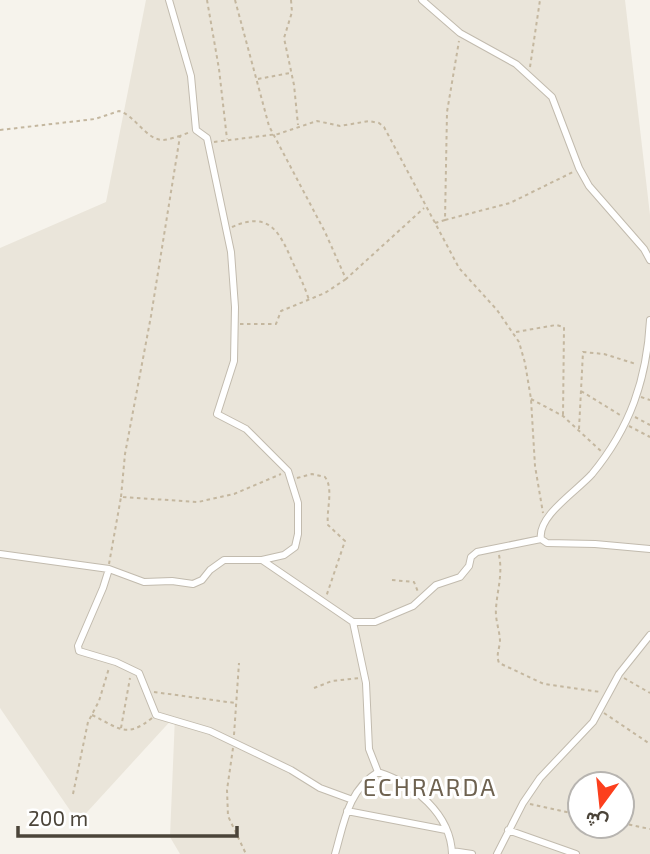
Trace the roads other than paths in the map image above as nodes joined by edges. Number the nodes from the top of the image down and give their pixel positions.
1 (169, 0) edge
2 (422, 0) edge
3 (650, 260) edge
4 (650, 320) edge
5 (541, 539) junction
6 (650, 549) edge
7 (0, 554) edge
8 (262, 560) junction
9 (108, 569) junction
10 (353, 622) junction
11 (650, 635) edge
12 (378, 772) junction
13 (351, 800) junction
14 (347, 811) junction
15 (446, 830) junction
16 (508, 830) junction
17 (452, 852) edge
18 (335, 854) edge
19 (472, 854) edge
20 (497, 854) edge
21 (576, 854) edge

1 - 8 street
2 - 3 street
4 - 5 street
5 - 6 street
5 - 10 street
7 - 9 street
8 - 9 street
8 - 10 street
9 - 13 street
10 - 12 street
11 - 16 street
12 - 13 street
12 - 15 street
13 - 14 street
14 - 15 street
14 - 18 street
15 - 17 street
16 - 20 street
16 - 21 street
17 - 19 street

